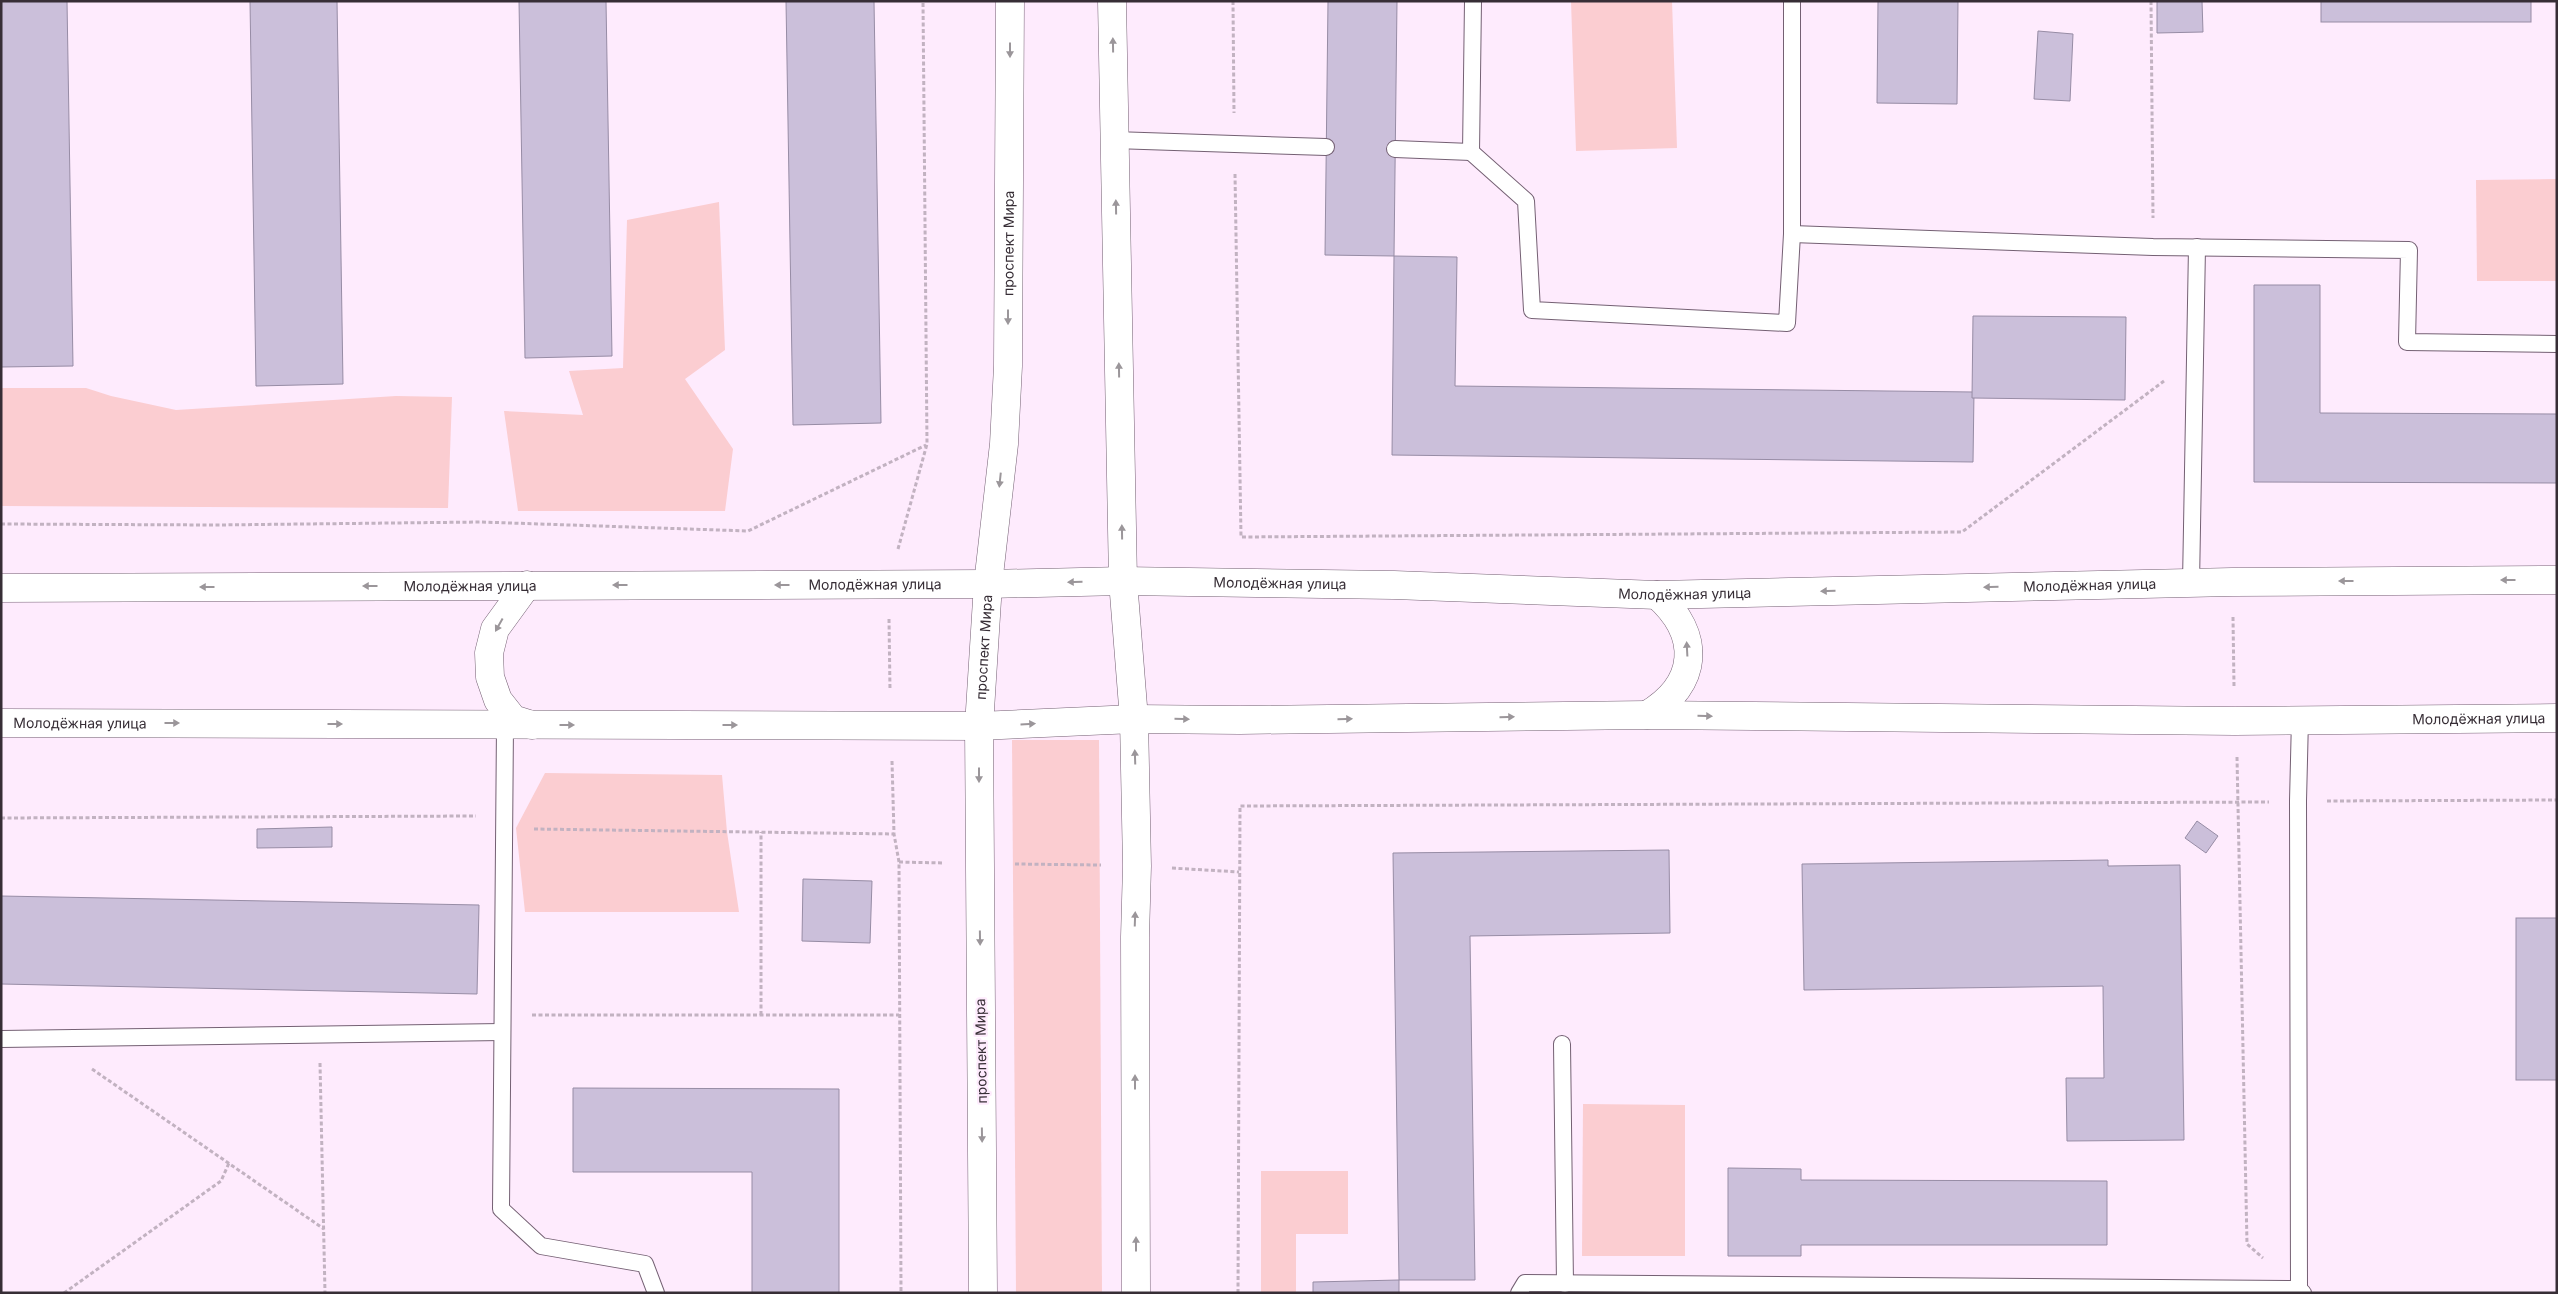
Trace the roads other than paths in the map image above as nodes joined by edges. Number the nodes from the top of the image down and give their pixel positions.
1 (1010, 1) edge
2 (1112, 1) edge
3 (1473, 1) edge
4 (1792, 1) edge
5 (1114, 140) junction
6 (1326, 147) dead end
7 (1395, 149) dead end
8 (1471, 152) junction
9 (1792, 234) junction
10 (2197, 247) junction
11 (2557, 344) edge
12 (2557, 580) edge
13 (1123, 581) junction
14 (2191, 583) junction
15 (988, 584) junction
16 (527, 585) junction
17 (1, 588) edge
18 (1657, 595) junction
19 (1647, 715) junction
20 (1134, 718) junction
21 (2557, 718) edge
22 (2300, 719) junction
23 (1, 722) edge
24 (505, 725) junction
25 (532, 725) junction
26 (979, 726) junction
27 (502, 1032) junction
28 (1, 1038) edge
29 (1562, 1044) dead end
30 (1565, 1284) junction
31 (2301, 1291) edge
32 (656, 1293) edge
33 (983, 1293) edge
34 (1136, 1293) edge
35 (1519, 1293) edge

1 -> 15 street, проспект Мира
5 -> 2 street
3 - 8 lane
4 - 9 lane
5 - 6 lane
13 -> 5 street
7 - 8 lane
8 - 9 lane
9 - 10 lane
10 - 11 lane
10 - 14 lane
12 -> 14 street, Молодёжная улица
13 -> 15 street, Молодёжная улица
13 - 18 street, Молодёжная улица
13 - 20 street
14 -> 18 street, Молодёжная улица
15 -> 16 street, Молодёжная улица
15 - 26 street, проспект Мира
16 -> 17 street, Молодёжная улица
16 -> 25 street
19 -> 18 street
20 -> 19 street, Молодёжная улица
19 -> 22 street, Молодёжная улица
26 -> 20 street, Молодёжная улица
34 -> 20 street
21 - 22 street, Молодёжная улица
22 - 31 lane
23 -> 24 street, Молодёжная улица
24 - 25 street, Молодёжная улица
24 - 27 lane
25 -> 26 street, Молодёжная улица
26 -> 33 street, проспект Мира
27 - 28 lane
27 - 32 lane
29 - 30 lane
30 - 31 lane
30 - 35 lane

